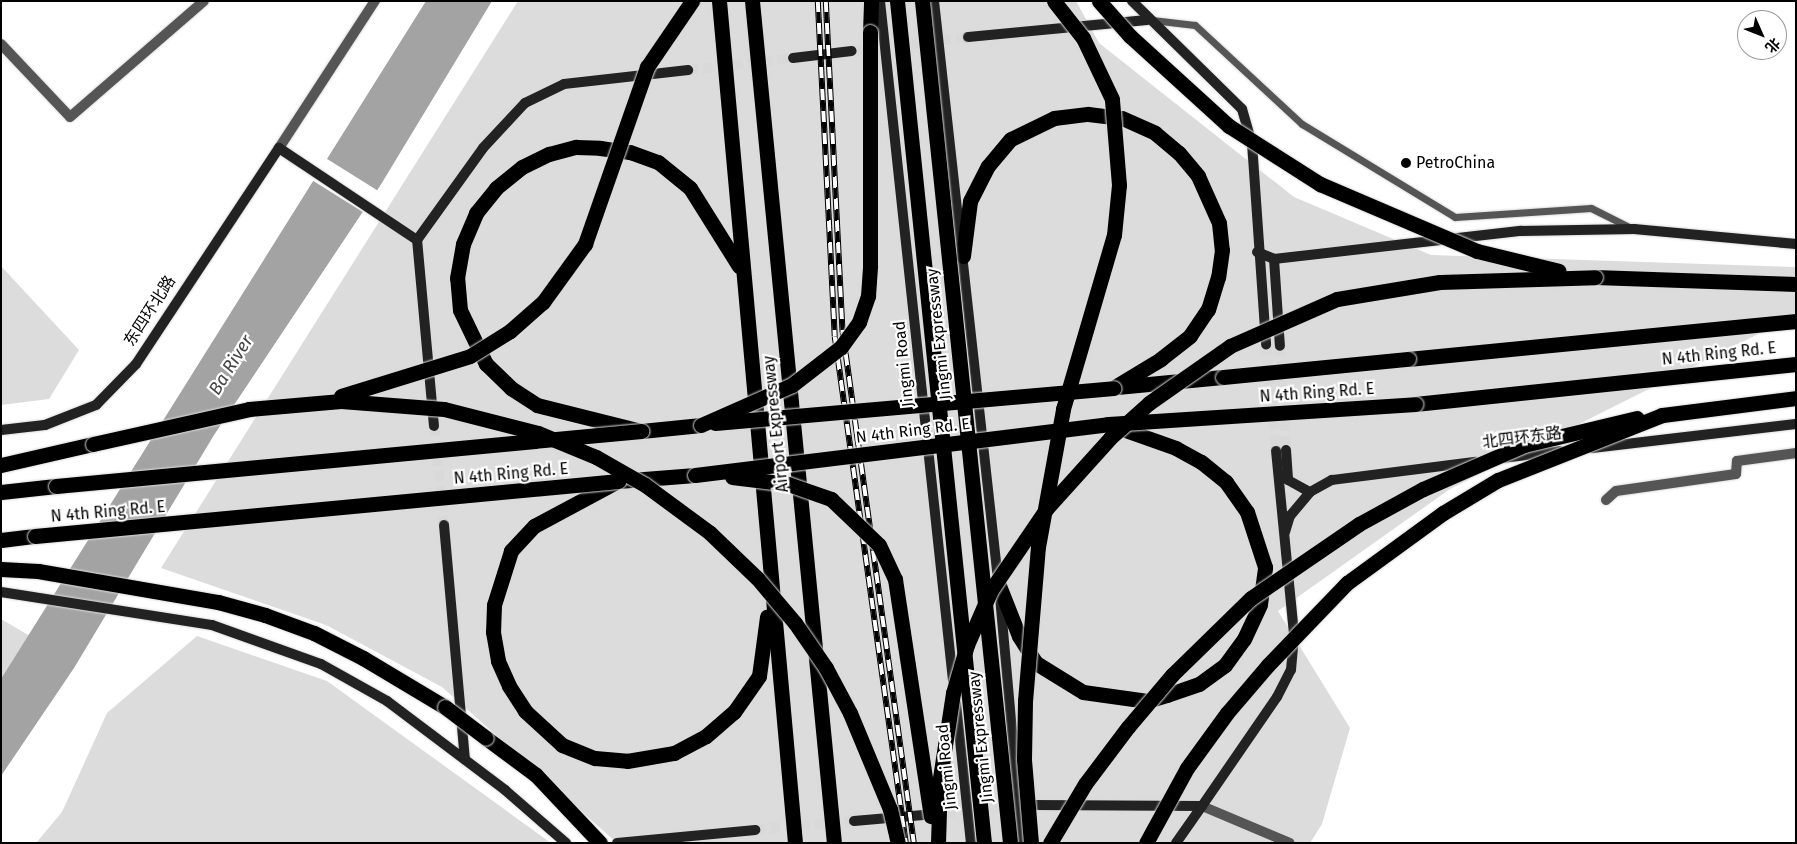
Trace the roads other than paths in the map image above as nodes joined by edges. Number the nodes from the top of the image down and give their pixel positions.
1 (204, 1) edge
2 (692, 1) edge
3 (719, 1) edge
4 (752, 1) edge
5 (872, 1) edge
6 (880, 1) edge
7 (897, 1) edge
8 (922, 1) edge
9 (934, 1) edge
10 (1054, 1) edge
11 (1099, 1) edge
12 (1132, 1) edge
13 (374, 2) edge
14 (1147, 20) junction
15 (968, 37) tunnel mouth
16 (1, 44) edge
17 (852, 51) tunnel mouth
18 (793, 58) tunnel mouth
19 (688, 70) tunnel mouth
20 (280, 148) junction
21 (1634, 229) junction
22 (417, 240) junction
23 (1796, 244) edge
24 (1257, 252) junction
25 (962, 256) junction
26 (1274, 259) junction
27 (742, 272) junction
28 (1595, 277) junction
29 (1796, 284) edge
30 (1796, 321) edge
31 (1266, 345) tunnel mouth
32 (1280, 346) tunnel mouth
33 (1796, 364) edge
34 (1113, 388) junction
35 (1796, 398) edge
36 (317, 402) junction
37 (1662, 415) junction
38 (1108, 424) junction
39 (1796, 424) edge
40 (701, 425) junction
41 (434, 426) tunnel mouth
42 (1, 430) edge
43 (641, 431) junction
44 (1796, 453) edge
45 (1, 465) edge
46 (695, 475) junction
47 (618, 481) junction
48 (1, 492) edge
49 (1310, 492) junction
50 (1606, 500) dead end
51 (444, 525) tunnel mouth
52 (1284, 538) junction
53 (1, 540) edge
54 (1, 569) edge
55 (998, 583) junction
56 (771, 590) junction
57 (1, 592) edge
58 (465, 758) junction
59 (1033, 805) dead end
60 (1202, 806) junction
61 (946, 813) tunnel mouth
62 (854, 821) tunnel mouth
63 (754, 830) tunnel mouth
64 (566, 843) edge
65 (600, 843) edge
66 (618, 843) edge
67 (795, 843) edge
68 (834, 843) edge
69 (898, 843) edge
70 (936, 843) edge
71 (971, 843) edge
72 (984, 843) edge
73 (1010, 843) edge
74 (1022, 843) edge
75 (1031, 843) edge
76 (1050, 843) edge
77 (1146, 843) edge
78 (1176, 843) edge
79 (1290, 843) edge

1 - 16 street
2 - 36 highway, bridge
3 - 27 highway, Airport Expressway
4 - 68 highway, Airport Expressway
5 - 40 highway, bridge
6 - 71 street, Jingmi Road
7 - 72 highway, Jingmi Expressway, bridge
8 - 73 highway, Jingmi Expressway, bridge
9 - 25 street
10 - 75 highway, bridge
11 - 28 highway, bridge
12 - 14 street
13 - 20 street
14 - 15 street
14 - 21 lane
14 - 24 street
17 - 18 street
19 - 22 street
20 - 22 street
20 - 42 street, 东四环北路
21 - 23 street
21 - 26 street
22 - 41 street
24 - 26 street
24 - 31 street
25 - 34 highway
25 - 55 street
26 - 32 street
27 - 43 highway, bridge
27 - 56 highway, Airport Expressway
28 - 29 highway
28 - 70 highway, bridge
30 - 34 highway, N 4th Ring Rd. E, bridge
33 - 38 highway, N 4th Ring Rd. E, bridge
34 - 40 highway, N 4th Ring Rd. E, bridge
35 - 37 highway, bridge
36 - 45 highway, bridge
36 - 69 highway, bridge
37 - 76 highway, bridge
37 - 77 highway, bridge
38 - 46 highway, N 4th Ring Rd. E, bridge
38 - 55 highway, bridge
39 - 49 street, 北四环东路
40 - 43 highway, N 4th Ring Rd. E
43 - 48 highway, N 4th Ring Rd. E, bridge
44 - 50 street
46 - 47 highway, N 4th Ring Rd. E, bridge
46 - 70 highway, bridge
47 - 53 highway, N 4th Ring Rd. E, bridge
47 - 56 highway
49 - 52 street, 北四环东路
49 - 52 street
51 - 58 street
52 - 60 street
54 - 65 highway, bridge
55 - 74 street
56 - 67 highway, Airport Expressway
57 - 58 street
58 - 64 street
59 - 60 street
60 - 78 street
60 - 79 street
61 - 62 street
63 - 66 street

